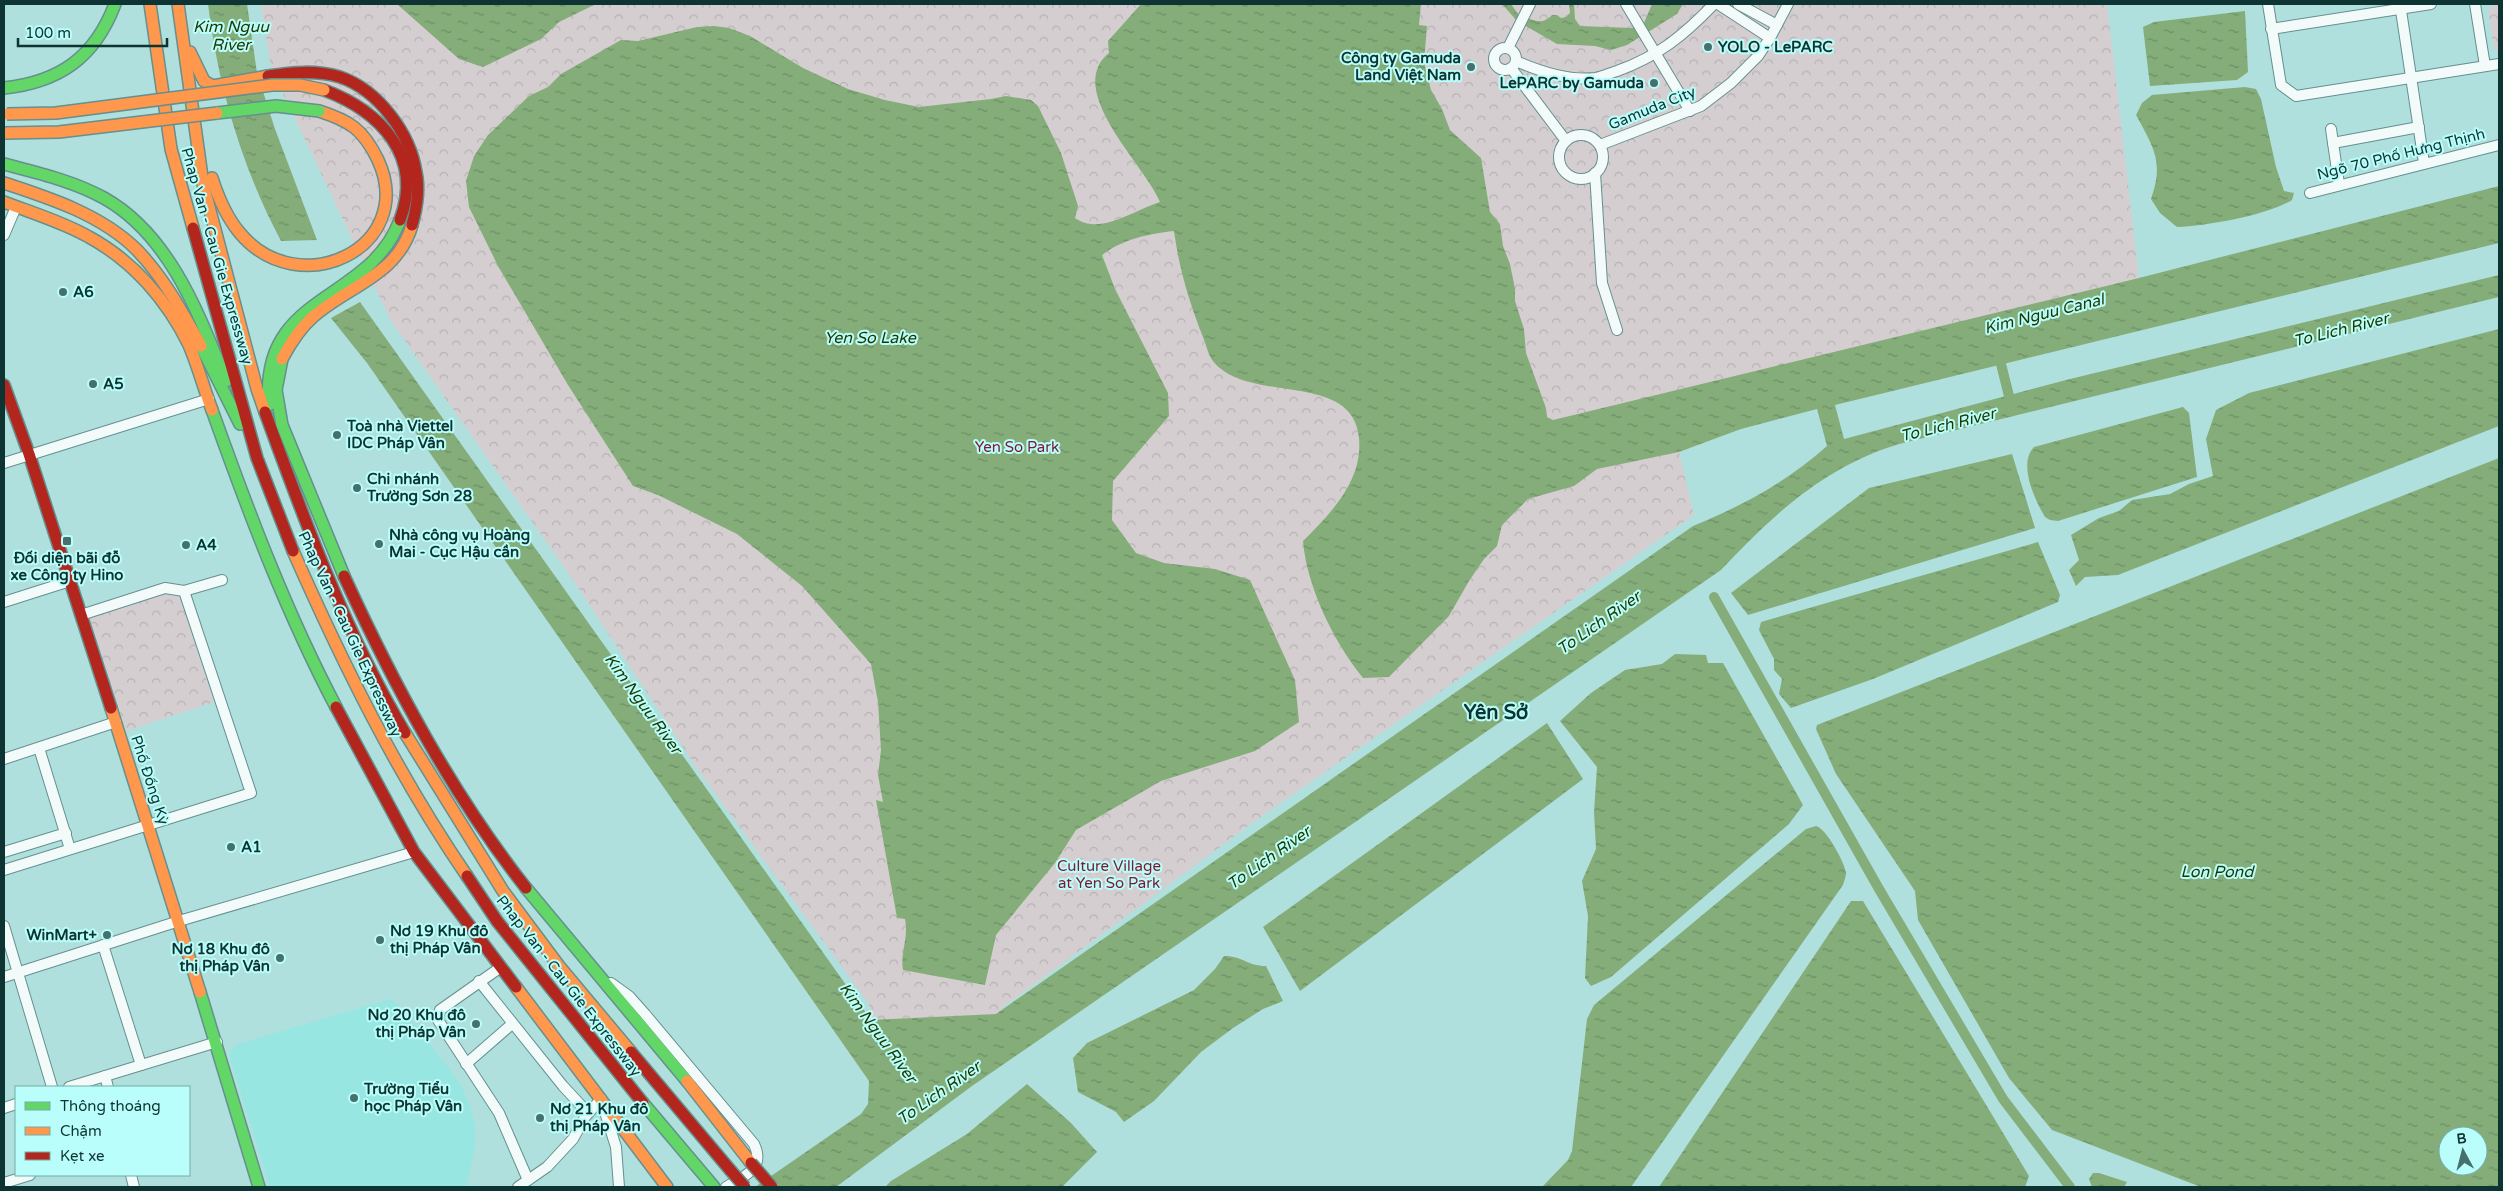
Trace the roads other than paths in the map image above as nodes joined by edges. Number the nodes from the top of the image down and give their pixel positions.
1 (115, 4) edge
2 (150, 4) edge
3 (1530, 4) edge
4 (1626, 4) edge
5 (1716, 4) edge
6 (1738, 4) edge
7 (1788, 4) edge
8 (2268, 4) edge
9 (2431, 4) edge
10 (2475, 4) edge
11 (178, 6) edge
12 (2400, 6) edge
13 (1777, 25) junction
14 (2271, 29) junction
15 (1770, 38) junction
16 (1508, 48) junction
17 (190, 52) junction
18 (1656, 53) junction
19 (2499, 64) edge
20 (1514, 65) junction
21 (2485, 66) junction
22 (2412, 78) junction
23 (4, 88) edge
24 (1690, 110) junction
25 (5, 114) edge
26 (2419, 127) junction
27 (2331, 129) dead end
28 (4, 133) edge
29 (1566, 141) junction
30 (2333, 143) junction
31 (2499, 144) edge
32 (1600, 145) junction
33 (4, 164) edge
34 (2424, 164) junction
35 (1595, 173) junction
36 (4, 183) edge
37 (2339, 184) junction
38 (2310, 193) dead end
39 (4, 202) edge
40 (16, 207) junction
41 (4, 235) edge
42 (1617, 330) dead end
43 (4, 385) edge
44 (209, 399) junction
45 (276, 445) junction
46 (29, 454) junction
47 (257, 458) junction
48 (4, 463) edge
49 (222, 580) dead end
50 (70, 581) junction
51 (184, 591) junction
52 (4, 602) edge
53 (81, 615) junction
54 (116, 722) junction
55 (39, 748) junction
56 (4, 759) edge
57 (148, 824) junction
58 (66, 833) junction
59 (70, 849) junction
60 (4, 852) edge
61 (414, 852) junction
62 (4, 870) edge
63 (179, 921) junction
64 (4, 926) edge
65 (103, 945) junction
66 (501, 967) junction
67 (18, 972) junction
68 (4, 977) edge
69 (602, 978) junction
70 (479, 982) junction
71 (512, 1024) junction
72 (216, 1042) junction
73 (466, 1064) junction
74 (141, 1065) junction
75 (105, 1076) junction
76 (52, 1086) edge
77 (73, 1086) edge
78 (108, 1086) edge
79 (601, 1099) junction
80 (588, 1113) junction
81 (27, 1176) edge
82 (528, 1180) junction
83 (4, 1183) edge
84 (259, 1187) edge
85 (518, 1187) edge
86 (619, 1187) edge
87 (667, 1187) edge
88 (714, 1187) edge
89 (726, 1187) edge
90 (745, 1187) edge
91 (772, 1187) edge

1 - 23 main road
2 - 47 main road, Phap Van - Cau Gie Expressway
3 - 16 street
4 - 18 street
5 - 15 street
5 - 18 street
6 - 13 street
7 - 13 street, Gamuda City
8 - 14 street
9 - 12 street
10 - 21 street
11 - 17 main road
11 - 45 main road, Phap Van - Cau Gie Expressway
12 - 14 street
12 - 22 street
13 - 15 street, Gamuda City
14 - 22 street
15 - 24 street, Gamuda City
16 - 20 street
16 - 20 street
17 - 28 main road, bridge
17 - 69 main road
18 - 20 street
18 - 24 street
19 - 21 street
20 - 29 street
21 - 22 street
22 - 26 street
24 - 32 street, Gamuda City
25 - 45 main road, bridge
26 - 30 street
26 - 34 street
27 - 30 street
29 - 32 street
29 - 35 street
30 - 37 street
31 - 34 street, Ngõ 70 Phố Hưng Thịnh
32 - 35 street
33 - 47 main road
34 - 37 street, Ngõ 70 Phố Hưng Thịnh
35 - 42 street
36 - 47 main road
37 - 38 street, Ngõ 70 Phố Hưng Thịnh
39 - 40 main road
40 - 41 street
40 - 44 main road
43 - 46 main road, Phố Đống Kỳ
44 - 46 street
44 - 61 main road
45 - 90 main road, Phap Van - Cau Gie Expressway, bridge
46 - 48 street
46 - 50 main road, Phố Đống Kỳ
47 - 88 main road, Phap Van - Cau Gie Expressway
49 - 51 street
50 - 52 street
50 - 53 main road, Phố Đống Kỳ
51 - 53 street
51 - 57 street
53 - 54 main road, Phố Đống Kỳ
54 - 55 street
54 - 57 main road, Phố Đống Kỳ
55 - 56 street
55 - 58 street
57 - 59 street
57 - 63 main road, Phố Đống Kỳ
58 - 59 street
58 - 60 street
59 - 62 street
61 - 63 street
61 - 66 main road
63 - 65 street
63 - 72 main road, Phố Đống Kỳ
64 - 67 street
65 - 67 street
65 - 74 street
66 - 70 street
66 - 79 main road
67 - 68 street
67 - 76 street
69 - 89 street
69 - 91 main road, bridge
70 - 71 street
70 - 73 street
71 - 73 street
71 - 80 street
72 - 74 street
72 - 84 main road, Phố Đống Kỳ
73 - 82 street
74 - 75 street
75 - 77 street
75 - 78 street
79 - 80 street
79 - 86 street
79 - 87 main road
80 - 82 street
81 - 83 street
82 - 85 street

